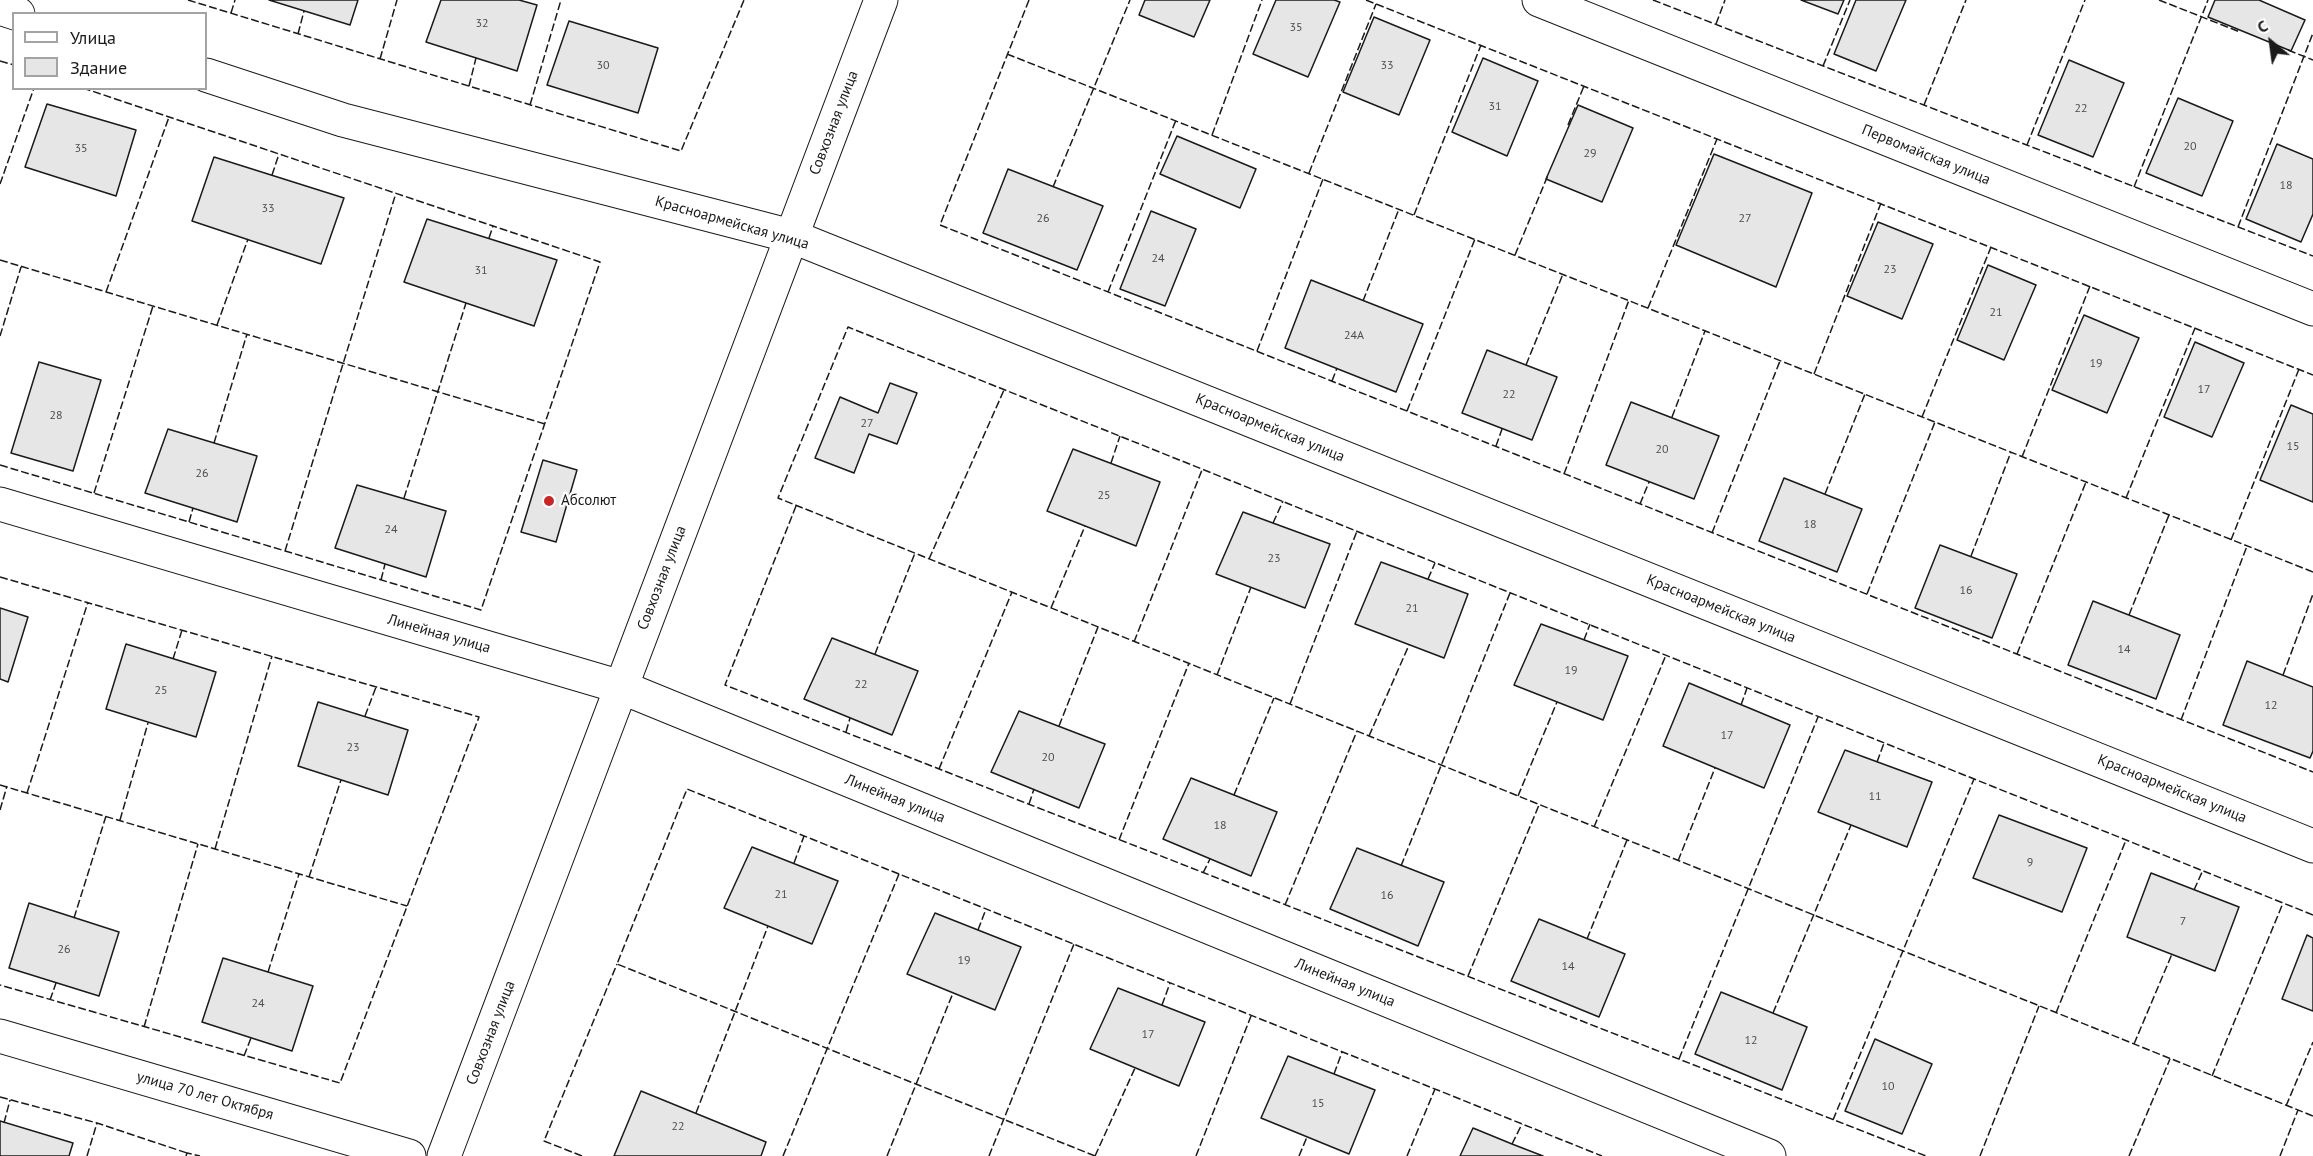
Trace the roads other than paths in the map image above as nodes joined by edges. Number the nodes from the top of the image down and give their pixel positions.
1 (881, 0) edge
2 (1539, 0) edge
3 (207, 75) edge
4 (791, 236) junction
5 (2313, 309) edge
6 (0, 504) edge
7 (621, 687) junction
8 (2313, 846) edge
9 (0, 1036) edge
10 (410, 1156) edge
11 (444, 1156) edge
12 (1769, 1156) edge

1 - 4 street, Совхозная улица
2 - 5 street, Первомайская улица
3 - 4 street, Красноармейская улица
4 - 7 street, Совхозная улица
4 - 8 street, Красноармейская улица
6 - 7 street, Линейная улица
7 - 11 street, Совхозная улица
7 - 12 street, Линейная улица
9 - 10 street, улица 70 лет Октября

